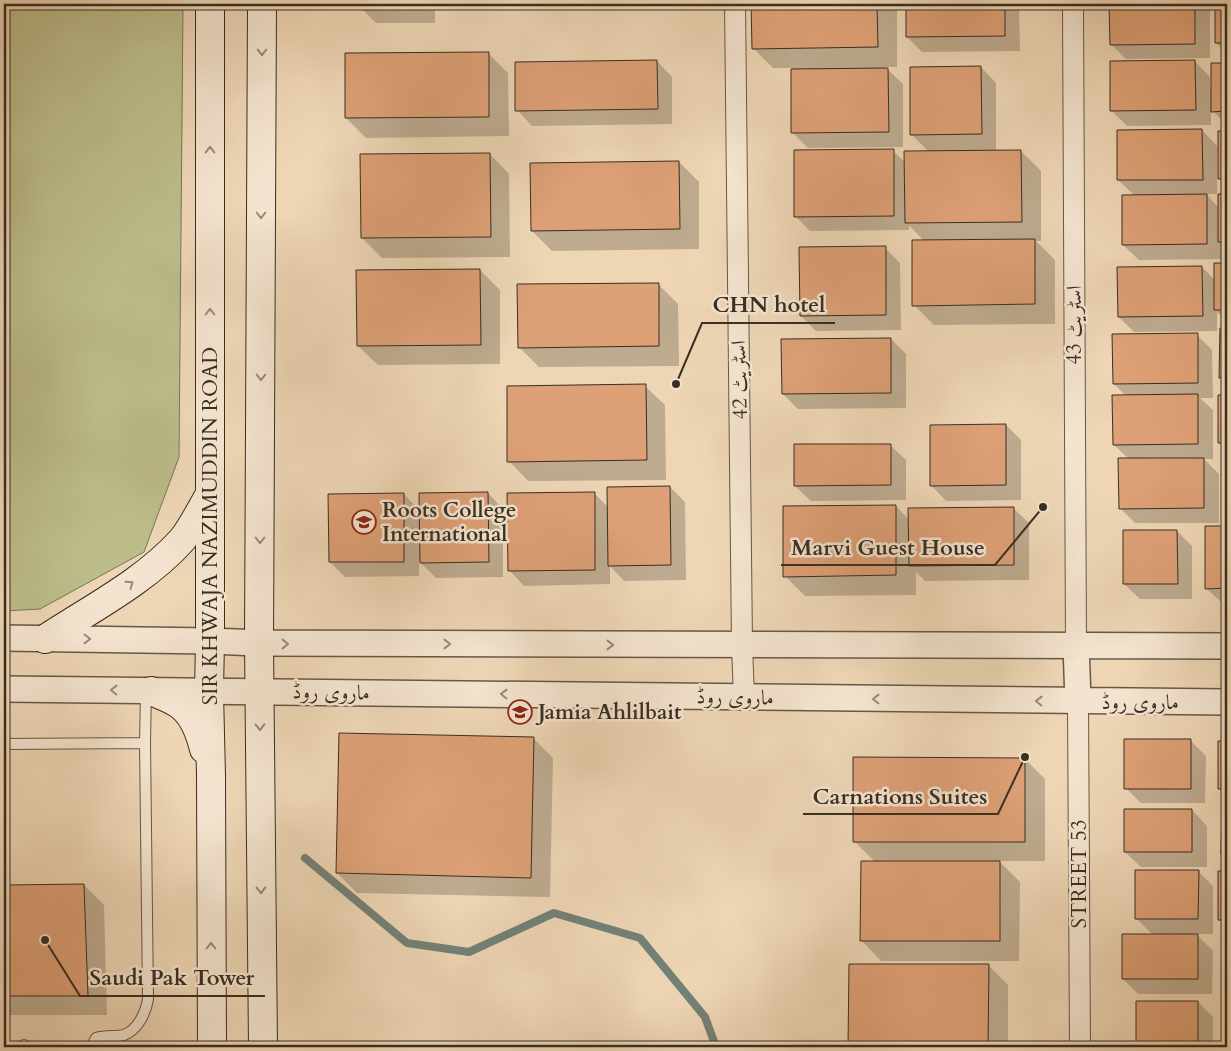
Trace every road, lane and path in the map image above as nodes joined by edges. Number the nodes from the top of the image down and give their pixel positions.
1 (210, 4) edge
2 (262, 4) edge
3 (735, 4) edge
4 (1073, 4) edge
5 (210, 494) junction
6 (4, 638) edge
7 (45, 639) junction
8 (210, 641) junction
9 (259, 644) junction
10 (742, 645) junction
11 (1076, 646) junction
12 (1227, 646) edge
13 (4, 689) edge
14 (149, 691) junction
15 (259, 691) junction
16 (209, 692) junction
17 (744, 697) junction
18 (1078, 701) junction
19 (1227, 702) edge
20 (145, 743) junction
21 (4, 744) edge
22 (211, 775) junction
23 (93, 1047) edge
24 (212, 1047) edge
25 (263, 1047) edge
26 (1080, 1047) edge

5 -> 1 main road, SIR KHWAJA NAZIMUDDIN ROAD
2 -> 9 main road
3 - 10 street, اسٹریٹ 42
4 - 11 street, اسٹریٹ 43
7 -> 5 main road
5 - 8 main road, SIR KHWAJA NAZIMUDDIN ROAD
6 - 7 street
7 -> 8 street
8 - 9 street
8 - 16 main road, SIR KHWAJA NAZIMUDDIN ROAD
9 -> 10 street
9 - 15 main road
10 - 11 street
10 - 17 street, اسٹریٹ 42
11 - 12 street
11 - 18 street
14 -> 13 street, ماروی روڈ
14 - 16 street, ماروی روڈ
14 - 20 lane
14 - 22 main road
15 - 16 street, ماروی روڈ
17 -> 15 street, ماروی روڈ
15 -> 25 main road
16 - 22 main road, SIR KHWAJA NAZIMUDDIN ROAD
18 -> 17 street, ماروی روڈ
18 - 19 street, ماروی روڈ
18 - 26 street, STREET 53
20 - 21 lane
20 - 23 lane
24 -> 22 main road, SIR KHWAJA NAZIMUDDIN ROAD

